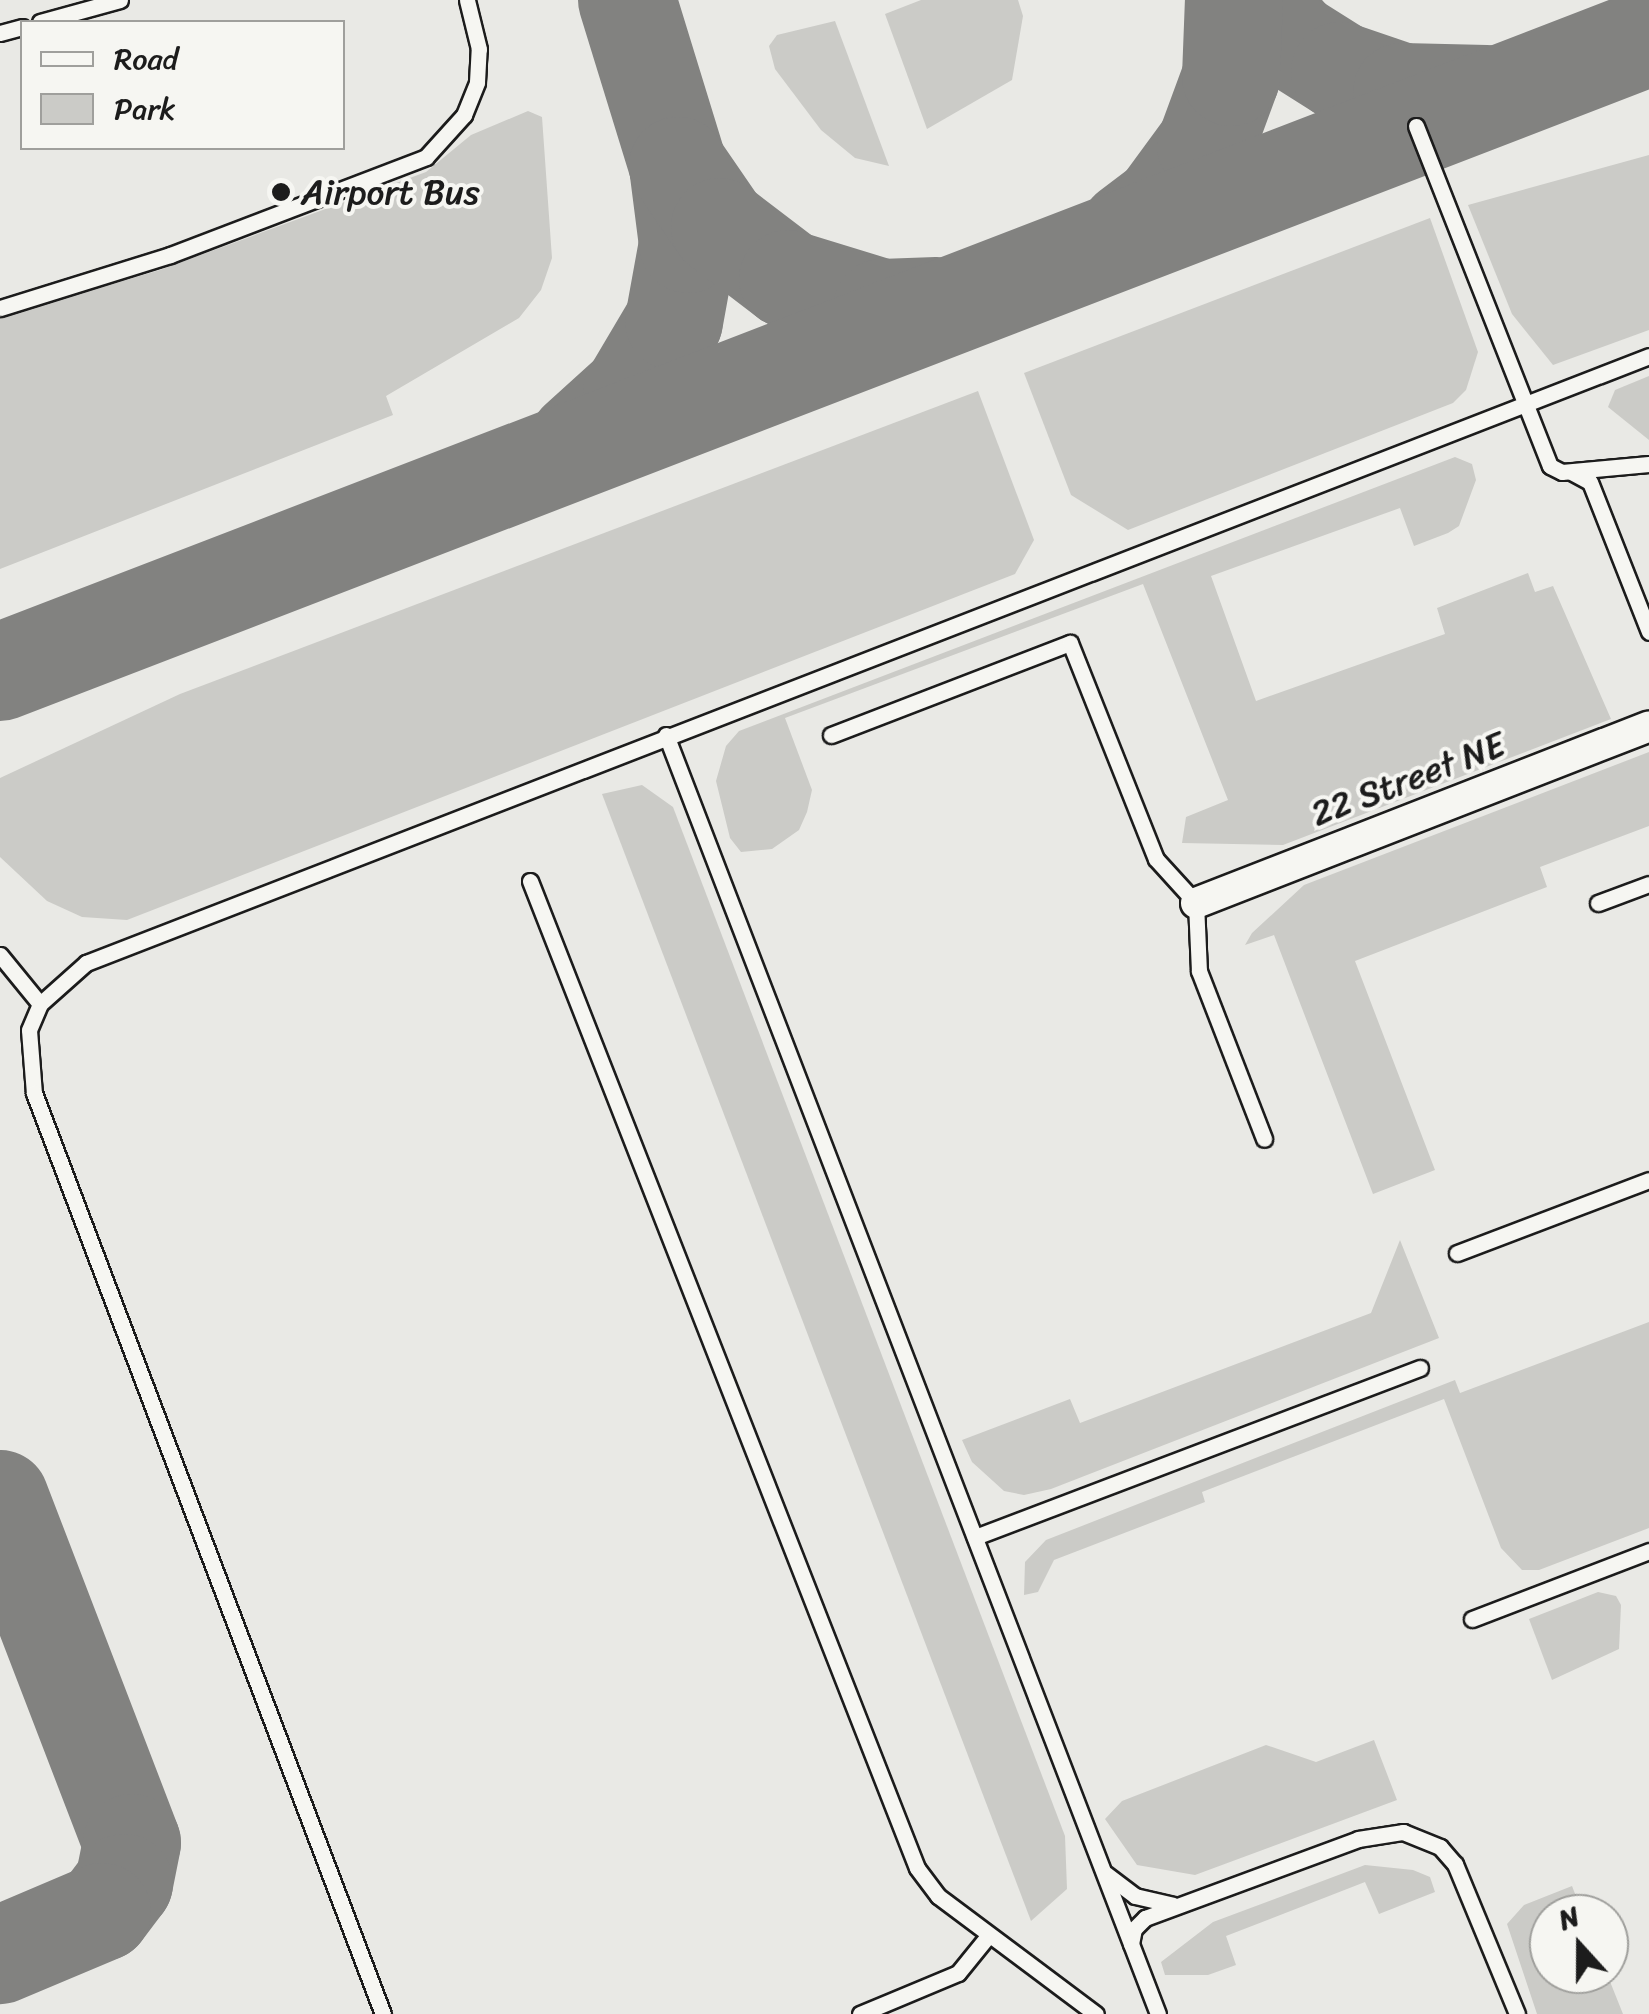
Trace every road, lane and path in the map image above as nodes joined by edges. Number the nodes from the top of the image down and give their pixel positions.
1 (120, 0) edge
2 (467, 0) edge
3 (47, 20) edge
4 (1416, 126) dead end
5 (0, 308) edge
6 (1649, 356) edge
7 (1524, 404) junction
8 (1646, 466) edge
9 (1571, 472) junction
10 (1649, 632) edge
11 (1649, 726) edge
12 (831, 734) dead end
13 (666, 735) junction
14 (530, 881) dead end
15 (1649, 884) edge
16 (1196, 903) junction
17 (1598, 903) dead end
18 (0, 955) edge
19 (40, 1004) junction
20 (1264, 1138) dead end
21 (1649, 1180) edge
22 (1457, 1254) dead end
23 (1420, 1368) dead end
24 (975, 1537) junction
25 (1648, 1555) edge
26 (1472, 1619) dead end
27 (1098, 1862) junction
28 (1184, 1904) junction
29 (988, 1936) junction
30 (1132, 1948) junction
31 (383, 2014) edge
32 (860, 2014) edge
33 (1096, 2014) edge
34 (1158, 2014) edge
35 (1517, 2014) edge

1 - 3 lane
2 - 5 lane
4 - 7 lane
6 - 7 lane
7 - 9 lane
7 - 13 lane
8 - 9 lane
9 - 10 lane
11 - 16 street, 22 Street NE
12 - 16 lane
13 - 19 lane
13 - 24 lane
14 - 29 lane
15 - 17 lane
16 - 20 lane
18 - 19 lane
19 - 31 lane
21 - 22 lane
23 - 24 lane
24 - 27 lane
25 - 26 lane
27 - 28 lane
27 - 30 lane
28 - 30 lane
28 - 35 lane
29 - 32 lane
29 - 33 lane
30 - 34 lane

